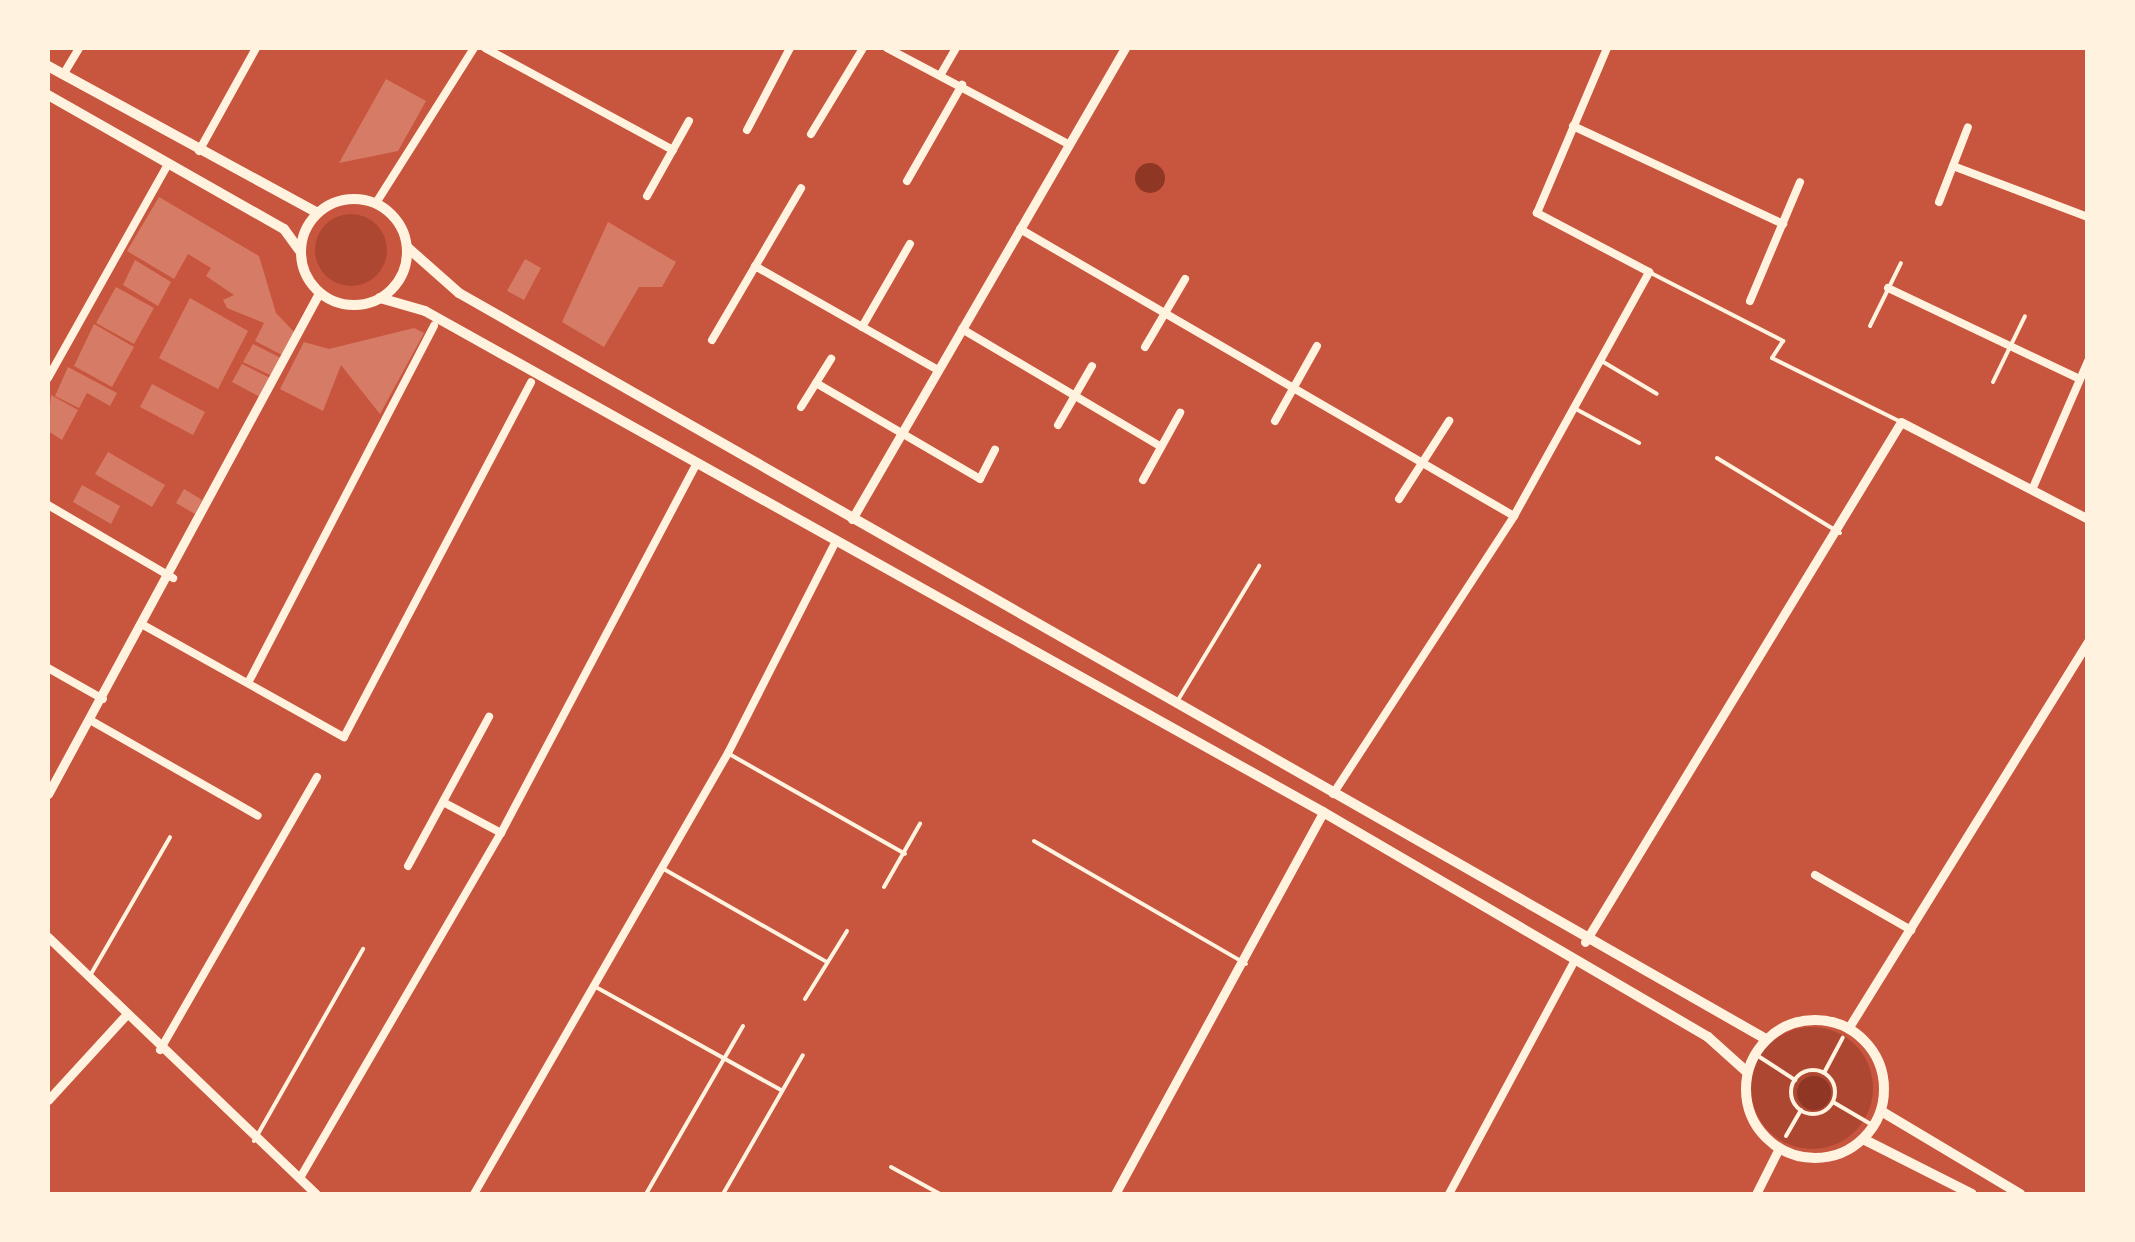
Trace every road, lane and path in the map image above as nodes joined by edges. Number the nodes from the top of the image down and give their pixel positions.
1 (79, 48) edge
2 (256, 48) edge
3 (474, 48) edge
4 (485, 48) edge
5 (790, 48) edge
6 (863, 48) edge
7 (887, 48) edge
8 (956, 48) edge
9 (1125, 48) edge
10 (1606, 48) edge
11 (48, 66) edge
12 (941, 74) junction
13 (64, 75) junction
14 (962, 85) junction
15 (48, 95) edge
16 (689, 121) dead end
17 (1574, 126) junction
18 (1968, 127) dead end
19 (747, 130) dead end
20 (810, 134) dead end
21 (1068, 144) junction
22 (673, 150) junction
23 (199, 151) junction
24 (168, 164) junction
25 (1953, 166) junction
26 (908, 181) dead end
27 (1800, 182) dead end
28 (801, 188) dead end
29 (646, 196) dead end
30 (1939, 202) dead end
31 (376, 203) junction
32 (318, 212) junction
33 (2088, 216) edge
34 (1783, 224) junction
35 (1020, 229) junction
36 (910, 244) dead end
37 (407, 248) junction
38 (301, 252) junction
39 (1901, 263) dead end
40 (755, 266) junction
41 (1649, 272) junction
42 (1185, 279) dead end
43 (1888, 288) junction
44 (319, 293) junction
45 (380, 298) junction
46 (1750, 301) dead end
47 (1166, 314) junction
48 (2025, 316) dead end
49 (434, 326) dead end
50 (1870, 326) dead end
51 (862, 327) junction
52 (962, 330) junction
53 (712, 340) dead end
54 (1318, 346) dead end
55 (2010, 346) junction
56 (1144, 347) dead end
57 (831, 359) dead end
58 (1600, 360) junction
59 (2088, 361) edge
60 (1092, 366) dead end
61 (938, 370) junction
62 (48, 378) edge
63 (2080, 379) junction
64 (531, 382) dead end
65 (1993, 382) dead end
66 (816, 383) junction
67 (1294, 388) junction
68 (1657, 394) dead end
69 (1075, 396) junction
70 (801, 407) dead end
71 (1574, 408) junction
72 (1180, 413) dead end
73 (1275, 421) dead end
74 (1448, 421) dead end
75 (1901, 422) junction
76 (1058, 425) dead end
77 (902, 432) junction
78 (1639, 443) dead end
79 (1160, 446) junction
80 (995, 450) dead end
81 (1717, 458) dead end
82 (697, 463) junction
83 (1422, 463) junction
84 (1144, 480) dead end
85 (2032, 490) junction
86 (1399, 499) dead end
87 (48, 505) edge
88 (1514, 516) junction
89 (2088, 519) edge
90 (852, 520) junction
91 (1840, 532) junction
92 (836, 541) junction
93 (1260, 566) dead end
94 (172, 578) junction
95 (145, 626) junction
96 (2088, 641) edge
97 (48, 668) edge
98 (248, 682) junction
99 (103, 699) junction
100 (1176, 704) junction
101 (488, 717) dead end
102 (90, 720) junction
103 (728, 754) junction
104 (317, 777) dead end
105 (48, 794) edge
106 (1333, 794) junction
107 (443, 802) junction
108 (1323, 812) junction
109 (258, 816) dead end
110 (920, 824) dead end
111 (501, 833) junction
112 (170, 837) dead end
113 (1034, 841) dead end
114 (905, 854) junction
115 (408, 866) dead end
116 (661, 867) junction
117 (1815, 875) dead end
118 (884, 887) dead end
119 (1910, 930) junction
120 (846, 931) dead end
121 (48, 937) edge
122 (1585, 942) junction
123 (364, 949) dead end
124 (1574, 960) junction
125 (827, 962) junction
126 (1246, 964) junction
127 (88, 978) junction
128 (594, 986) junction
129 (805, 1000) dead end
130 (125, 1016) junction
131 (743, 1026) dead end
132 (1849, 1027) junction
133 (1766, 1039) junction
134 (160, 1050) junction
135 (1755, 1054) junction
136 (803, 1055) dead end
137 (724, 1056) junction
138 (1747, 1072) junction
139 (1824, 1073) junction
140 (1795, 1080) junction
141 (781, 1090) junction
142 (48, 1100) edge
143 (1833, 1102) junction
144 (1801, 1110) junction
145 (1881, 1110) junction
146 (1874, 1126) junction
147 (1864, 1139) junction
148 (254, 1141) junction
149 (1779, 1148) junction
150 (892, 1167) dead end
151 (300, 1178) junction
152 (316, 1194) edge
153 (474, 1194) edge
154 (646, 1194) edge
155 (723, 1194) edge
156 (940, 1194) edge
157 (1115, 1194) edge
158 (1449, 1194) edge
159 (1756, 1194) edge
160 (1972, 1194) edge
161 (2020, 1194) edge

1 - 13 street
2 - 23 street
3 - 31 street
4 - 22 street
5 - 19 street
6 - 20 street
7 - 12 street
8 - 12 street
9 - 21 street
10 - 17 street
11 - 13 main road
12 - 14 street
13 - 23 main road
14 - 21 street
14 - 26 street
15 - 24 main road
16 - 22 street
17 - 34 street
17 - 41 street
18 - 25 street
21 - 35 street
22 - 29 street
23 - 32 main road
24 - 38 main road
24 - 62 street
25 - 30 street
25 - 33 street
27 - 34 street
28 - 40 street
31 - 32 main road
31 - 37 main road
32 - 38 main road
34 - 46 street
35 - 47 street
35 - 52 street
36 - 51 street
37 - 45 main road
37 - 90 main road
38 - 44 main road
39 - 43 lane
40 - 51 street
40 - 53 street
41 - 58 street
41 - 75 lane
42 - 47 street
43 - 50 lane
43 - 55 street
44 - 45 main road
44 - 94 street
45 - 82 main road
47 - 56 street
47 - 67 street
48 - 55 lane
49 - 98 street
51 - 61 street
52 - 61 street
52 - 69 street
54 - 67 street
55 - 63 street
55 - 65 lane
57 - 66 street
58 - 68 lane
58 - 71 street
59 - 63 street
60 - 69 street
61 - 77 street
63 - 85 street
64 - 98 street
66 - 70 street
66 - 77 street
67 - 73 street
67 - 83 street
69 - 76 street
69 - 79 street
71 - 78 lane
71 - 88 street
72 - 79 street
74 - 83 street
75 - 85 street
75 - 91 street
77 - 80 street
77 - 90 street
79 - 84 street
81 - 91 lane
82 - 92 main road
82 - 111 street
83 - 86 street
83 - 88 street
85 - 89 street
87 - 94 street
88 - 106 street
90 - 100 main road
91 - 122 street
92 - 103 street
92 - 108 main road
93 - 100 lane
94 - 95 street
95 - 98 street
95 - 99 street
96 - 119 street
97 - 99 street
99 - 102 street
100 - 106 main road
101 - 107 street
102 - 105 street
102 - 109 street
103 - 114 lane
103 - 116 street
104 - 134 street
106 - 122 main road
107 - 111 street
107 - 115 street
108 - 124 main road
108 - 126 street
110 - 114 lane
111 - 151 street
112 - 127 lane
113 - 126 lane
114 - 118 lane
116 - 125 lane
116 - 128 street
117 - 119 street
119 - 132 street
120 - 125 lane
121 - 127 street
122 - 133 main road
123 - 148 lane
124 - 138 main road
124 - 158 street
125 - 129 lane
126 - 157 street
127 - 130 street
128 - 137 lane
128 - 153 street
130 - 134 street
130 - 142 street
131 - 137 lane
132 - 133 main road
132 - 139 path
132 - 145 main road
133 - 135 main road
134 - 148 street
135 - 138 main road
135 - 140 path
136 - 141 lane
137 - 141 lane
137 - 154 lane
138 - 149 main road
139 - 140 path
139 - 143 path
140 - 144 path
141 - 155 lane
143 - 144 path
143 - 146 path
144 - 149 path
145 - 146 main road
145 - 161 main road
146 - 147 main road
147 - 149 main road
147 - 160 main road
148 - 151 street
149 - 159 street
150 - 156 lane
151 - 152 street

